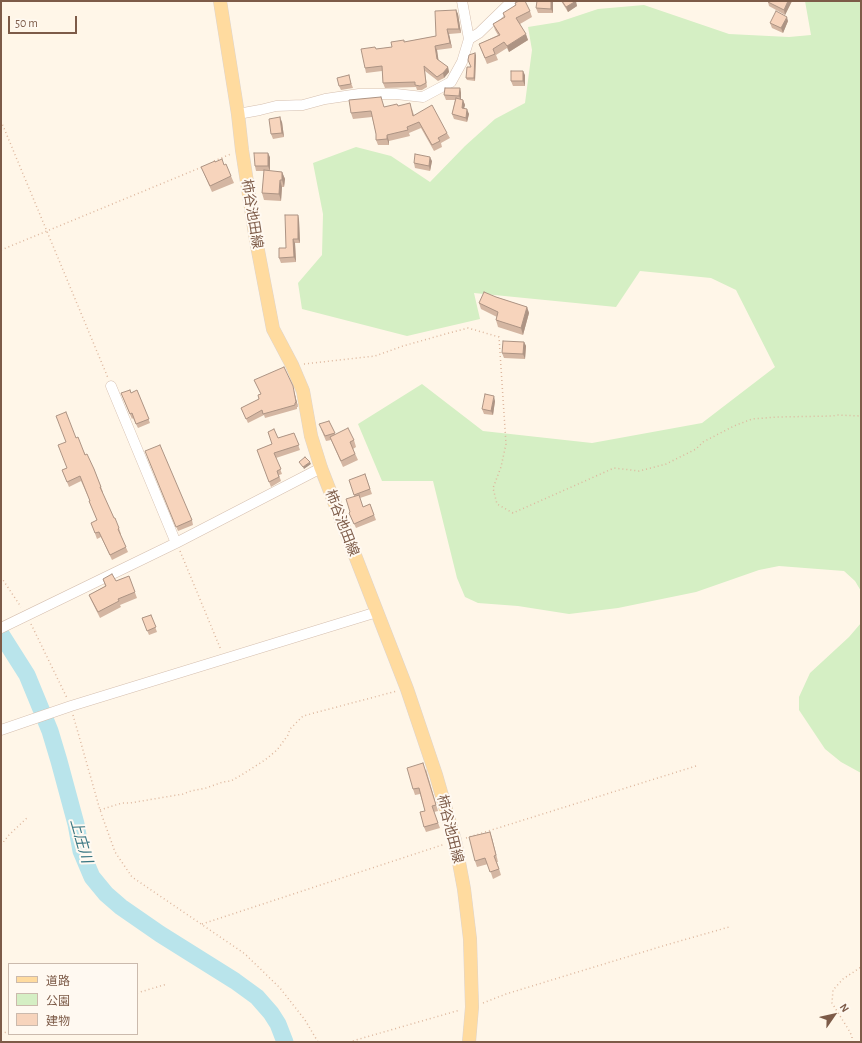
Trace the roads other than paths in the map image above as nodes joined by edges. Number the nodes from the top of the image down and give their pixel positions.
1 (220, 1) edge
2 (462, 1) edge
3 (512, 1) edge
4 (469, 39) junction
5 (238, 114) junction
6 (111, 386) road end
7 (321, 468) junction
8 (176, 543) junction
9 (377, 612) junction
10 (1, 628) edge
11 (1, 730) edge
12 (469, 1042) edge

1 - 5 main road, 柿谷池田線
2 - 4 street
3 - 4 street
4 - 5 street
5 - 7 main road, 柿谷池田線
6 - 8 street
7 - 8 street
7 - 9 main road, 柿谷池田線
8 - 10 street
9 - 11 street
9 - 12 main road, 柿谷池田線

